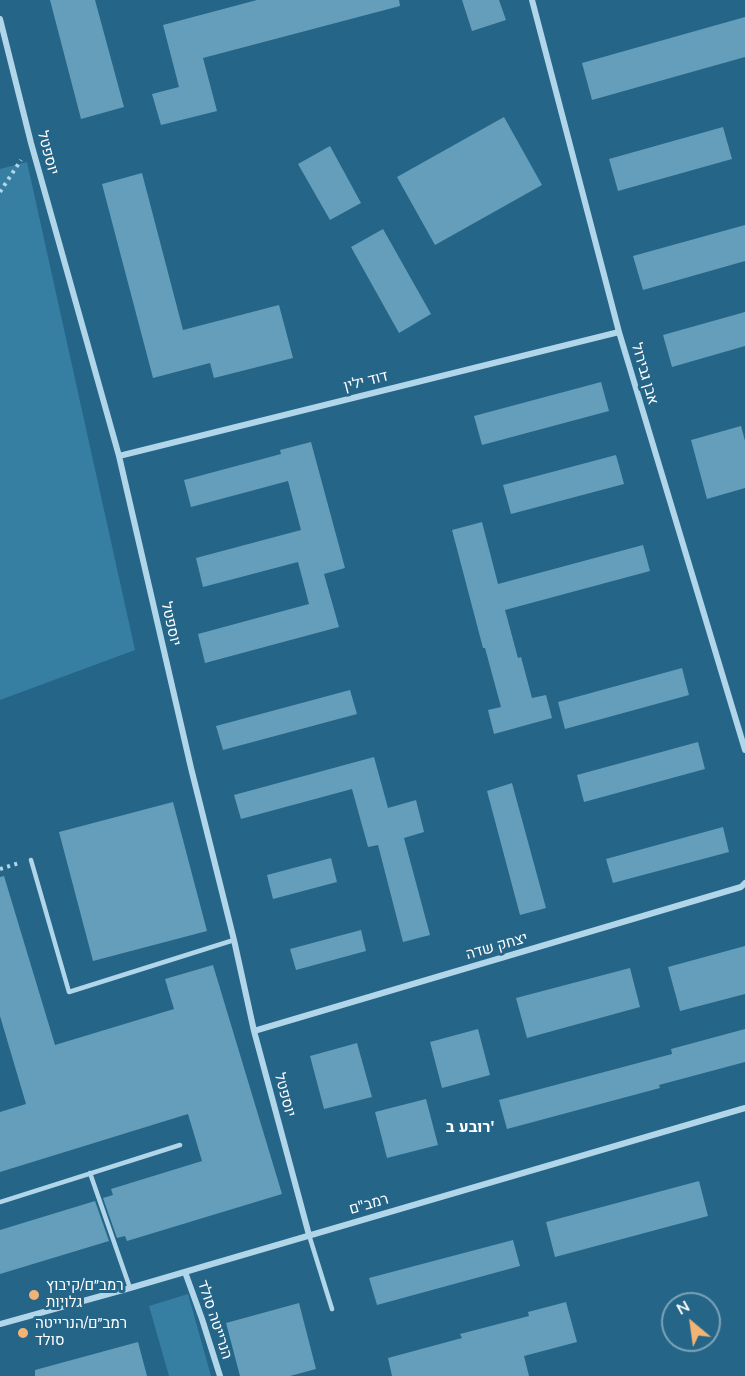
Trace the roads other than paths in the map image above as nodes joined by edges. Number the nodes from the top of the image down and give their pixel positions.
1 (532, 0) edge
2 (0, 19) edge
3 (620, 332) junction
4 (119, 456) junction
5 (745, 750) edge
6 (31, 860) road end
7 (745, 883) edge
8 (234, 940) junction
9 (254, 1031) junction
10 (745, 1108) edge
11 (180, 1145) dead end
12 (90, 1173) junction
13 (0, 1202) edge
14 (309, 1235) junction
15 (185, 1272) junction
16 (130, 1288) junction
17 (332, 1309) dead end
18 (0, 1324) edge
19 (220, 1376) edge

1 - 3 street, אבן גבירול
2 - 4 street, יוספטל
3 - 4 street, דוד ילין
3 - 5 street, אבן גבירול
4 - 8 street, יוספטל
6 - 8 lane
7 - 9 street, יצחק שדה
8 - 9 street, יוספטל
9 - 14 street, יוספטל
10 - 14 street, רמב"ם
11 - 12 lane
12 - 13 lane
12 - 16 lane
14 - 15 street, רמב"ם
14 - 17 lane
15 - 16 street, רמב"ם
15 - 19 street, הנרייטה סולד
16 - 18 street, רמב"ם

